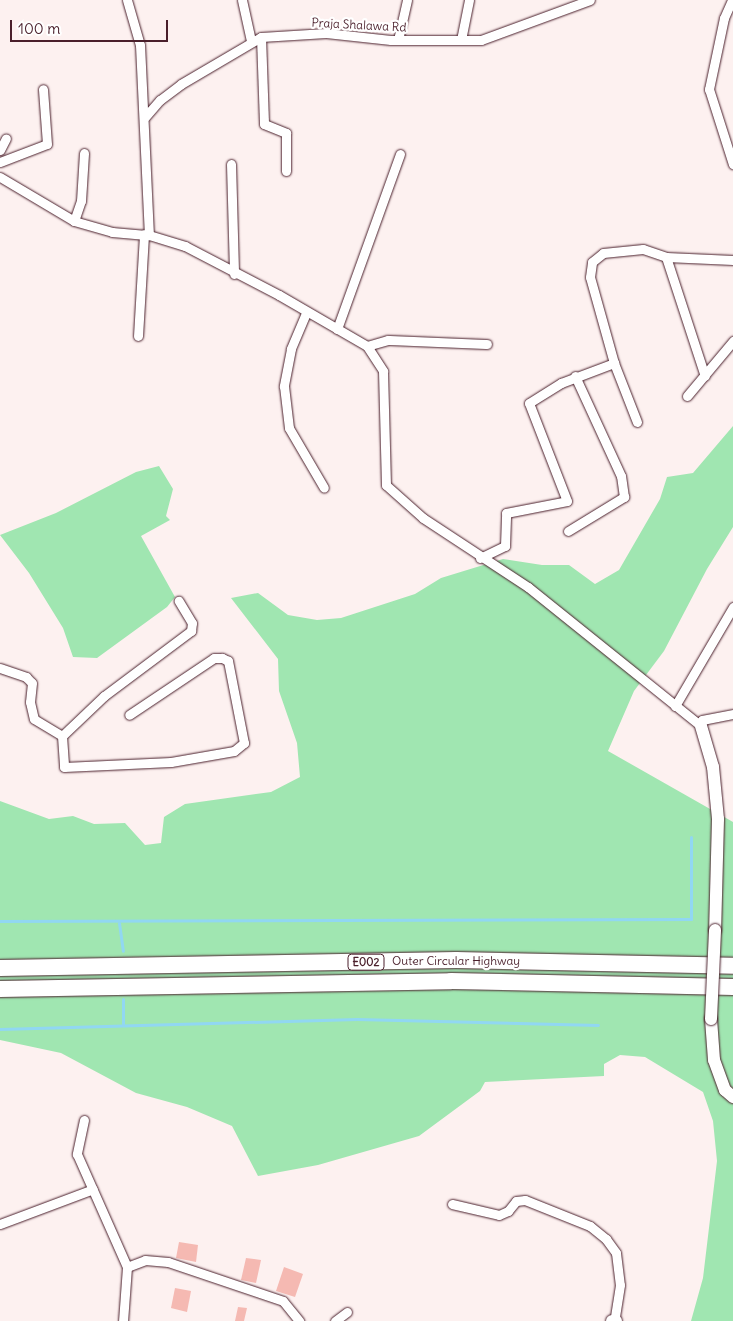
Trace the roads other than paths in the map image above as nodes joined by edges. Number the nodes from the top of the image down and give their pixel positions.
1 (127, 0) edge
2 (242, 0) edge
3 (407, 0) edge
4 (469, 0) edge
5 (590, 0) edge
6 (732, 0) edge
7 (261, 37) junction
8 (398, 40) junction
9 (461, 40) junction
10 (251, 41) junction
11 (43, 89) dead end
12 (146, 118) junction
13 (6, 138) dead end
14 (0, 150) edge
15 (84, 153) dead end
16 (400, 154) dead end
17 (0, 162) edge
18 (231, 164) dead end
19 (733, 164) edge
20 (286, 171) dead end
21 (0, 177) edge
22 (74, 221) junction
23 (146, 235) junction
24 (666, 257) junction
25 (733, 260) edge
26 (234, 274) junction
27 (306, 313) junction
28 (337, 329) junction
29 (138, 336) dead end
30 (733, 342) edge
31 (487, 344) dead end
32 (367, 346) junction
33 (614, 363) junction
34 (575, 376) junction
35 (705, 376) junction
36 (687, 396) dead end
37 (637, 422) dead end
38 (324, 488) dead end
39 (568, 531) dead end
40 (480, 558) junction
41 (179, 601) dead end
42 (733, 607) edge
43 (0, 668) edge
44 (675, 706) junction
45 (733, 714) edge
46 (129, 715) dead end
47 (701, 726) junction
48 (62, 736) junction
49 (733, 966) edge
50 (0, 968) edge
51 (733, 987) edge
52 (0, 989) edge
53 (733, 1097) edge
54 (84, 1120) dead end
55 (93, 1189) junction
56 (452, 1204) dead end
57 (0, 1224) edge
58 (127, 1266) junction
59 (346, 1312) dead end
60 (123, 1321) edge
61 (299, 1321) edge
62 (335, 1321) edge
63 (614, 1321) edge

1 - 12 street
2 - 10 street
3 - 8 street
4 - 9 street
5 - 9 street, Praja Shalawa Rd
6 - 19 street
7 - 8 street, Praja Shalawa Rd
7 - 10 street, Praja Shalawa Rd
7 - 20 street
8 - 9 street, Praja Shalawa Rd
10 - 12 street, Praja Shalawa Rd
11 - 17 street
12 - 23 street
13 - 14 street
15 - 22 street
16 - 28 street
18 - 26 street
21 - 22 street
22 - 23 street
23 - 26 street
23 - 29 street
24 - 25 street
24 - 33 street
24 - 35 street
26 - 27 street
27 - 28 street
27 - 38 street
28 - 32 street
30 - 35 street
31 - 32 street
32 - 40 street
33 - 34 street
33 - 37 street
34 - 39 street
34 - 40 street
35 - 36 street
40 - 44 street
41 - 48 street
42 - 44 street
43 - 48 street
44 - 47 street
45 - 47 street
46 - 48 street
47 - 53 street, bridge
49 - 50 highway, Outer Circular Highway / E002
51 - 52 highway, Outer Circular Highway / E002
54 - 55 street
55 - 57 street
55 - 58 street
56 - 63 street
58 - 60 street
58 - 61 street
59 - 62 street

